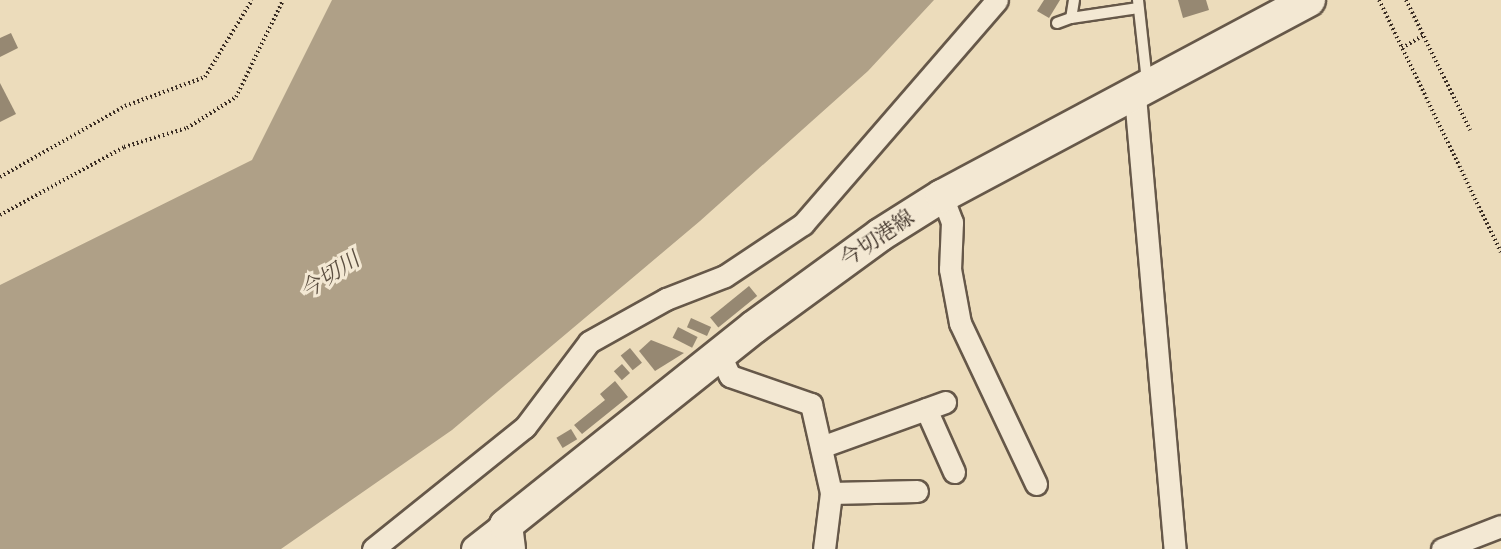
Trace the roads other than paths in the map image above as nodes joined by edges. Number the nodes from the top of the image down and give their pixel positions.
1 (997, 0) edge
2 (1074, 0) edge
3 (1309, 0) edge
4 (1138, 4) edge
5 (1071, 18) junction
6 (1057, 23) dead end
7 (1141, 92) junction
8 (942, 196) junction
9 (720, 355) junction
10 (820, 447) junction
11 (954, 472) dead end
12 (1036, 484) dead end
13 (918, 491) dead end
14 (831, 493) junction
15 (1501, 526) edge
16 (507, 537) edge
17 (373, 549) edge
18 (475, 549) edge
19 (824, 549) edge
20 (1174, 549) edge
21 (1442, 549) edge

1 - 17 street
2 - 5 lane
3 - 7 main road, 今切港線
4 - 5 lane
4 - 7 lane
5 - 6 lane
7 - 8 main road, 今切港線
7 - 20 street
8 - 9 main road, 今切港線
8 - 12 street
9 - 10 street
9 - 16 main road, 今切港線
10 - 11 street
10 - 14 street
13 - 14 street
14 - 19 street
15 - 21 street
16 - 18 street

